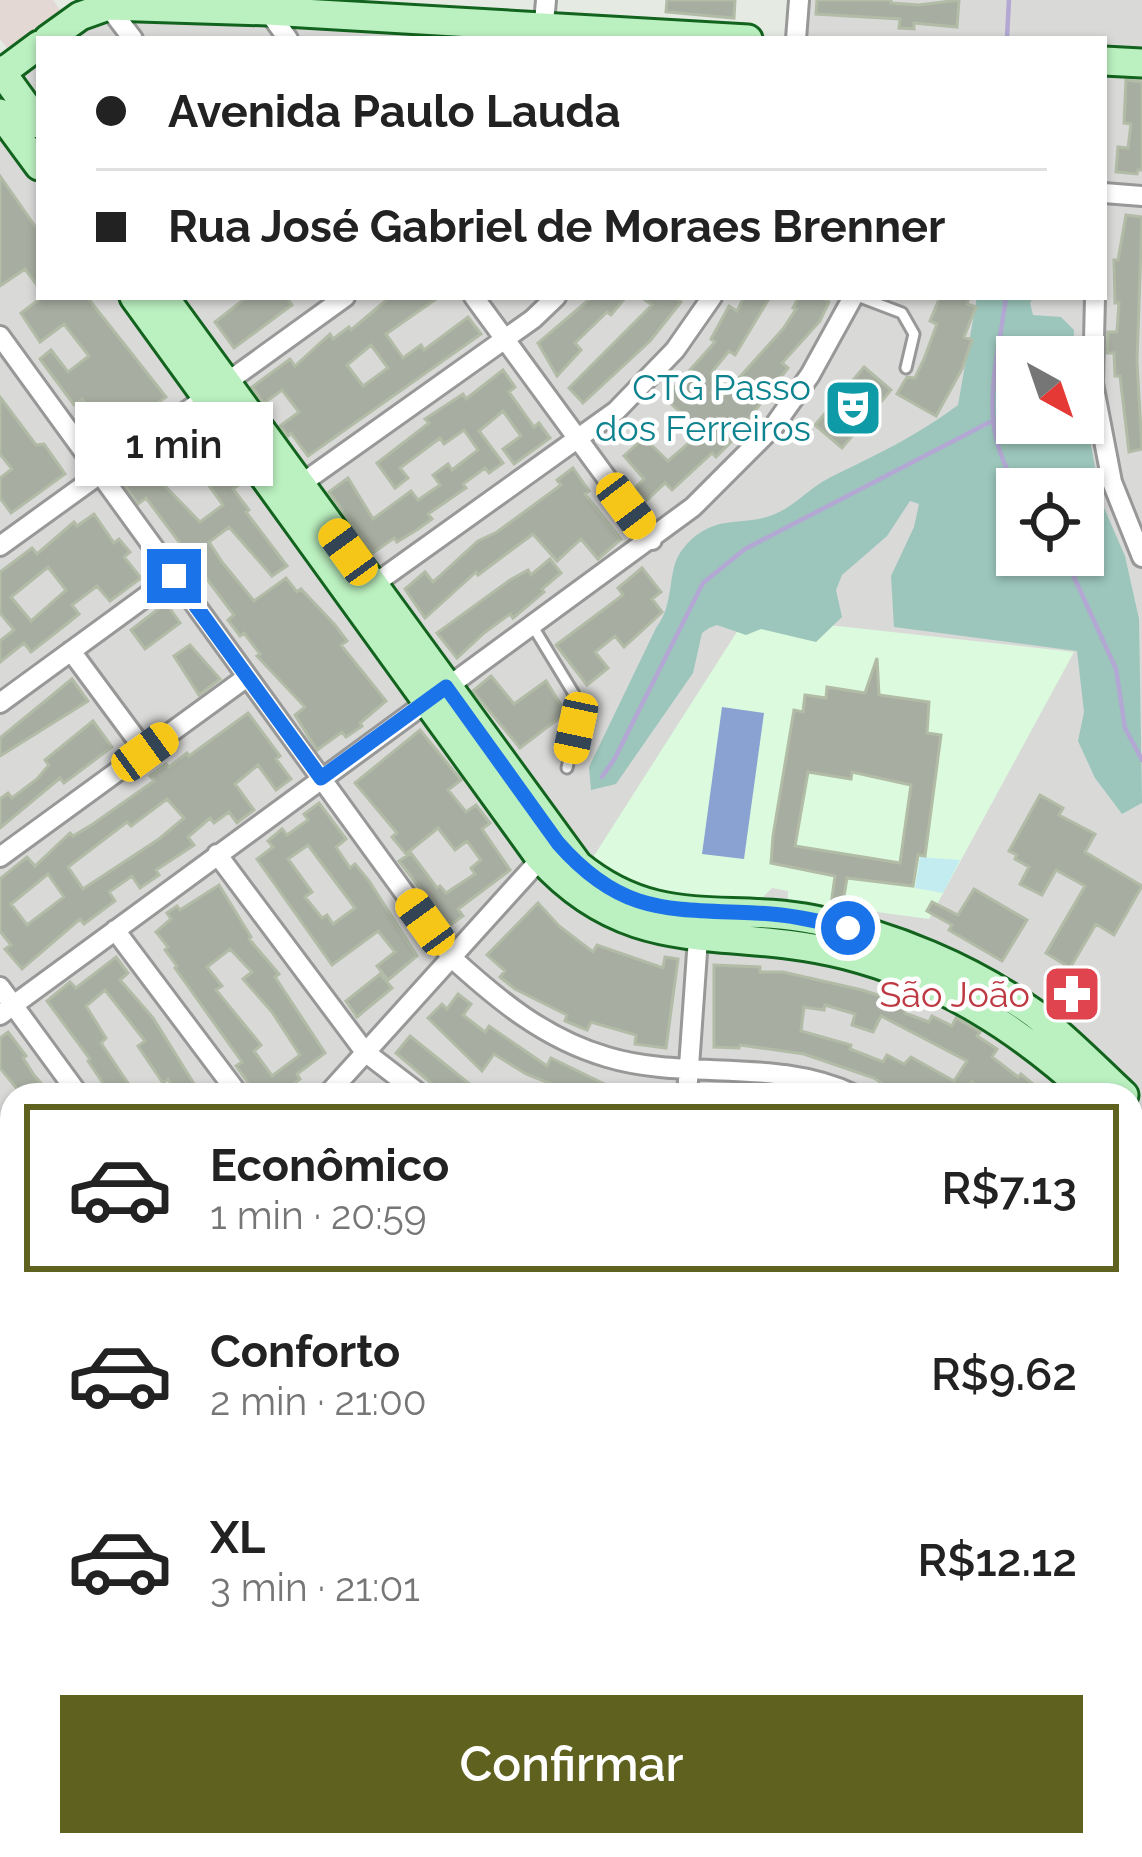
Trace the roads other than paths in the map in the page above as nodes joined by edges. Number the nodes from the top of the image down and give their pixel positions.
1 (799, 0) edge
2 (109, 6) junction
3 (268, 11) junction
4 (544, 22) edge
5 (52, 36) edge
6 (131, 36) edge
7 (286, 36) edge
8 (671, 36) edge
9 (796, 36) edge
10 (36, 47) edge
11 (1107, 62) edge
12 (1142, 63) edge
13 (1, 72) edge
14 (0, 113) edge
15 (36, 120) edge
16 (36, 162) edge
17 (1107, 193) edge
18 (1142, 196) edge
19 (137, 300) edge
20 (166, 300) edge
21 (476, 300) edge
22 (552, 300) edge
23 (710, 300) edge
24 (854, 300) edge
25 (864, 300) edge
26 (1095, 300) edge
27 (323, 303) edge
28 (0, 336) edge
29 (504, 340) junction
30 (906, 368) dead end
31 (216, 390) junction
32 (576, 439) junction
33 (100, 474) junction
34 (290, 492) junction
35 (652, 540) junction
36 (0, 546) edge
37 (1142, 557) edge
38 (174, 576) junction
39 (362, 592) junction
40 (532, 625) junction
41 (71, 651) junction
42 (247, 677) junction
43 (436, 693) junction
44 (0, 703) edge
45 (145, 752) junction
46 (567, 768) dead end
47 (321, 778) junction
48 (549, 850) junction
49 (217, 854) junction
50 (0, 857) edge
51 (699, 926) junction
52 (115, 930) junction
53 (451, 957) junction
54 (0, 987) edge
55 (7, 1010) edge
56 (365, 1052) junction
57 (689, 1067) junction
58 (69, 1083) edge
59 (230, 1083) edge
60 (338, 1083) edge
61 (405, 1083) edge
62 (688, 1083) edge
63 (830, 1083) edge
64 (1078, 1083) edge

1 - 9 street
2 - 3 main road
2 - 5 main road
2 - 6 street
3 - 4 main road
3 - 7 street
4 - 8 main road
10 - 13 main road
11 - 12 main road
13 - 15 main road
14 - 16 main road
17 - 18 street
19 - 31 main road
20 - 31 main road
21 - 29 street
22 - 29 street
23 - 32 street
24 - 35 street
25 - 30 lane
26 - 37 street
27 - 31 street
28 - 33 street
29 - 32 street
29 - 34 street
31 - 33 street
31 - 34 main road
32 - 35 street
32 - 39 street
33 - 36 street
33 - 38 street
34 - 39 main road
35 - 40 street
38 - 41 street
38 - 42 street
39 - 43 main road
40 - 43 street
40 - 46 lane
41 - 44 street
41 - 45 street
42 - 45 street
42 - 47 street
43 - 47 street
43 - 48 main road
45 - 50 street
47 - 49 street
47 - 53 street
48 - 51 main road
48 - 53 street
49 - 52 street
49 - 56 street
51 - 57 street
51 - 64 main road
52 - 55 street
52 - 59 street
53 - 56 street
53 - 57 street
54 - 55 street
55 - 58 street
56 - 60 street
56 - 61 street
57 - 62 street
57 - 63 street

